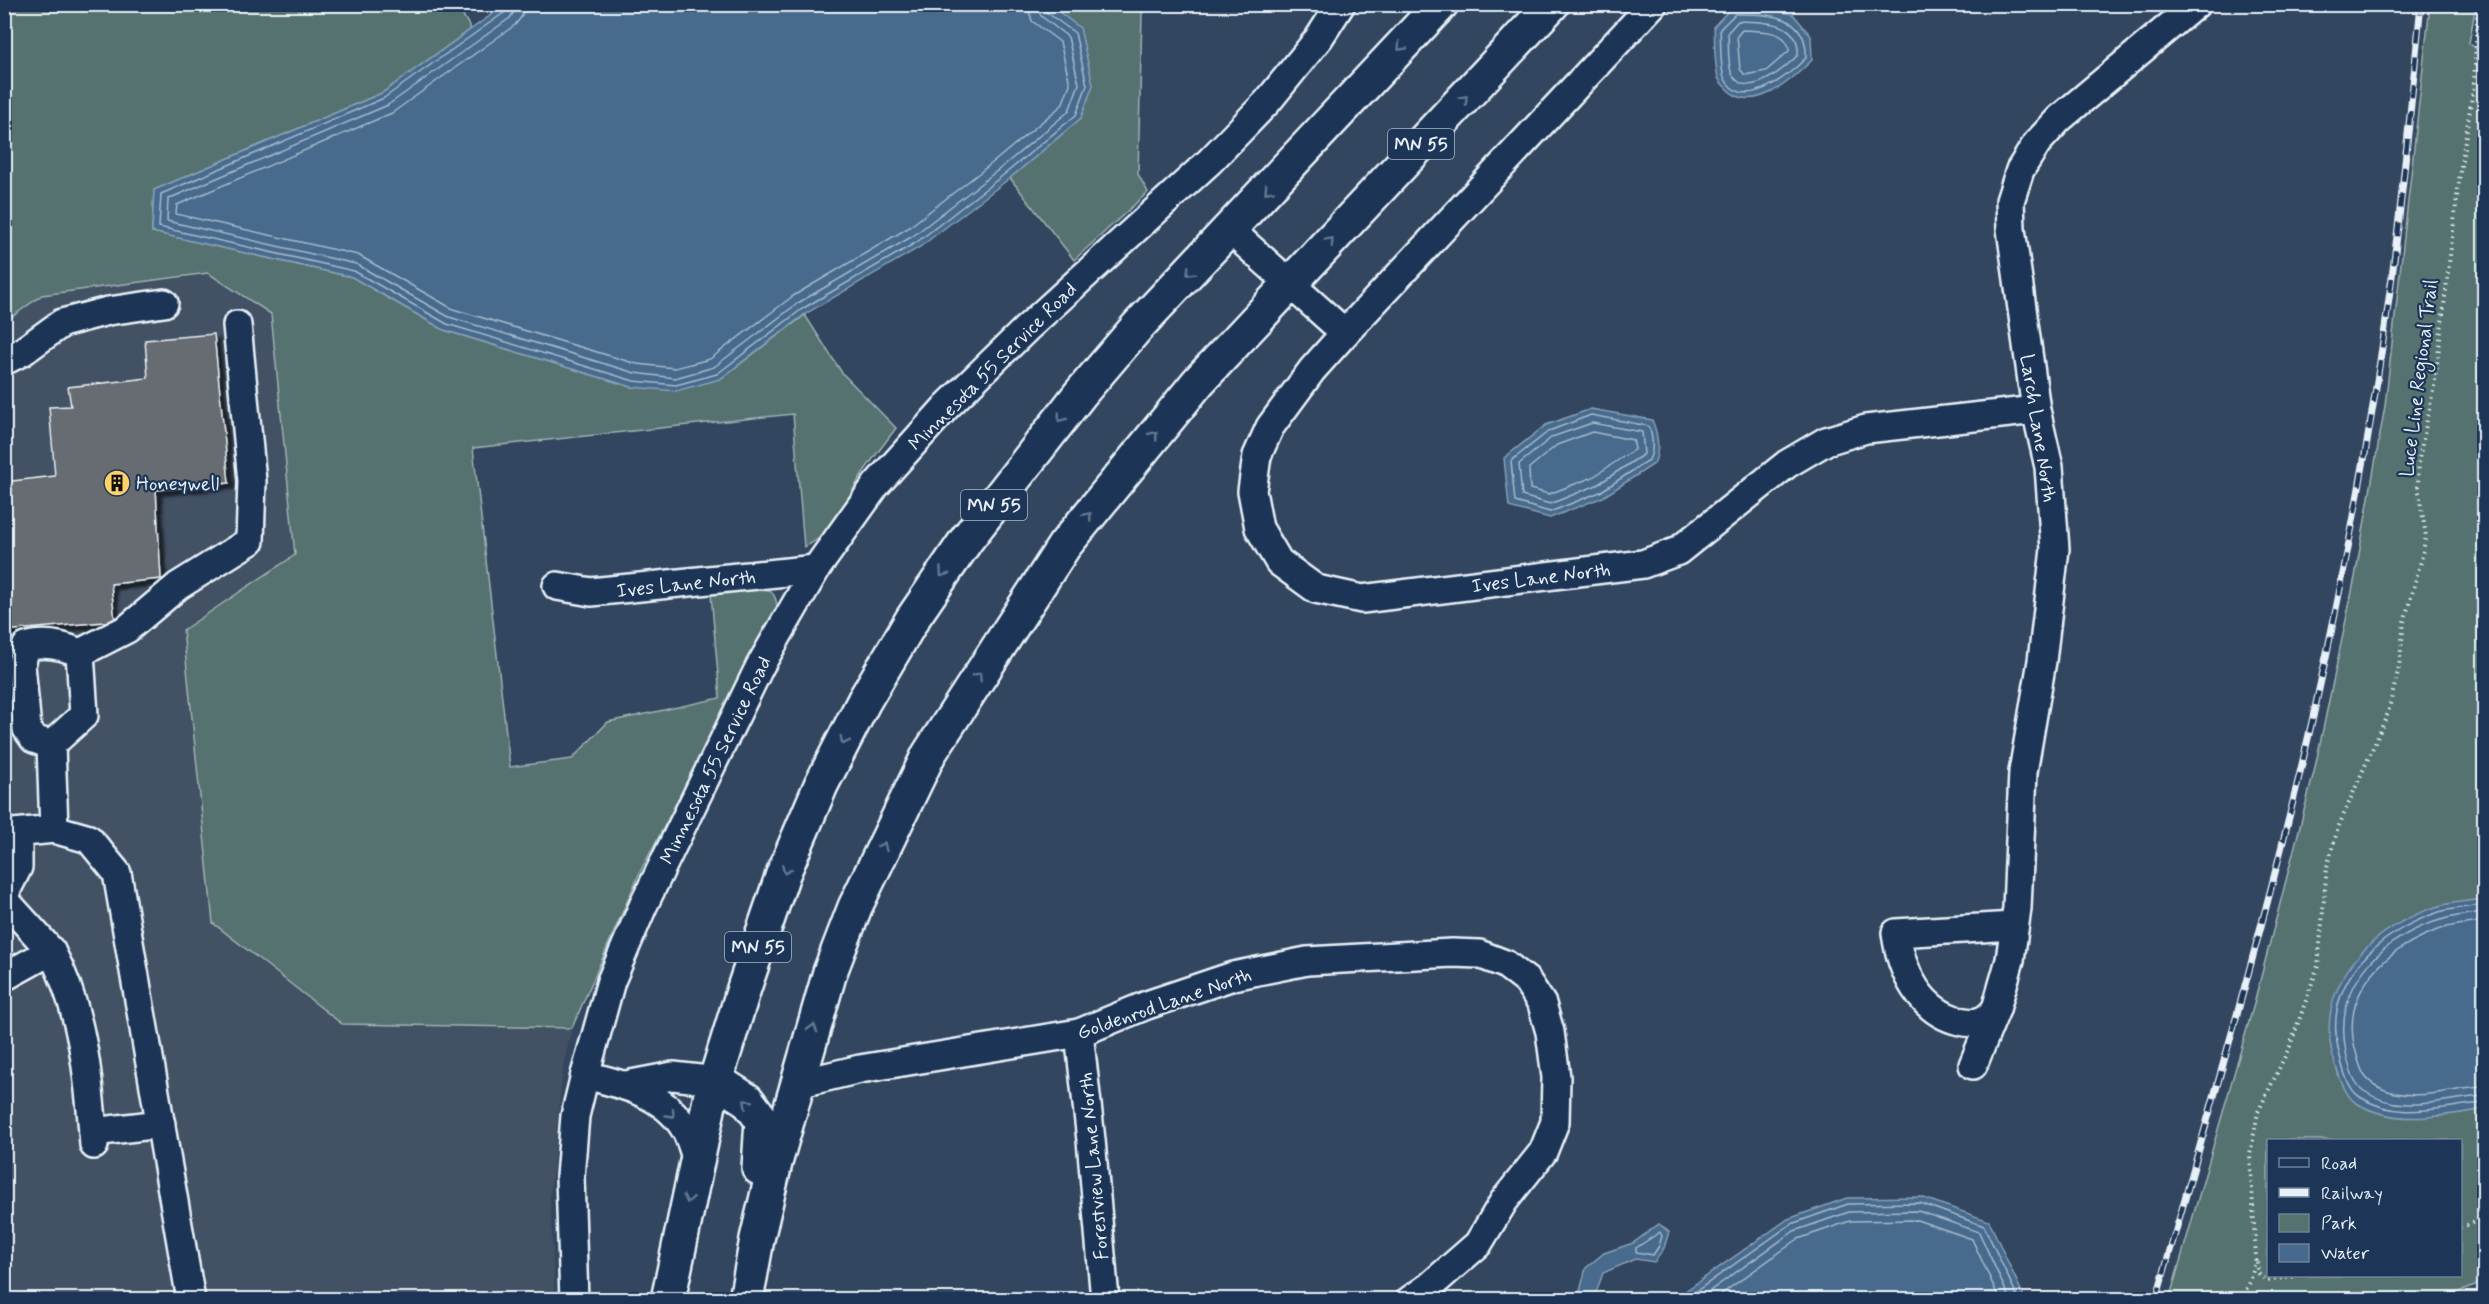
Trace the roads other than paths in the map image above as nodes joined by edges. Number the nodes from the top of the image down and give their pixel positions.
1 (1341, 4) edge
2 (1441, 4) edge
3 (1552, 4) edge
4 (1653, 4) edge
5 (2196, 4) edge
6 (1230, 230) junction
7 (1290, 284) junction
8 (164, 303) dead end
9 (237, 325) dead end
10 (1345, 333) junction
11 (4, 361) edge
12 (2036, 410) junction
13 (816, 569) junction
14 (557, 586) dead end
15 (80, 652) junction
16 (51, 745) junction
17 (54, 830) junction
18 (11, 833) edge
19 (4, 895) edge
20 (4, 899) edge
21 (2014, 926) junction
22 (51, 951) junction
23 (4, 977) edge
24 (1996, 1010) junction
25 (1078, 1033) junction
26 (1973, 1065) dead end
27 (585, 1076) junction
28 (717, 1081) junction
29 (797, 1084) junction
30 (626, 1085) junction
31 (161, 1124) junction
32 (697, 1160) junction
33 (191, 1299) edge
34 (574, 1299) edge
35 (668, 1299) edge
36 (732, 1299) edge
37 (746, 1299) edge
38 (1105, 1299) edge
39 (1410, 1299) edge

1 - 13 street, Minnesota 55 Service Road
2 -> 6 highway, MN 55
7 -> 3 highway, MN 55
4 - 10 street, Ives Lane North
5 - 12 street, Larch Lane North
6 - 7 street
6 -> 28 highway, MN 55
7 - 10 street
29 -> 7 highway, MN 55
8 - 11 street
9 - 15 street
10 - 12 street, Ives Lane North
12 - 21 street, Larch Lane North
13 - 14 street, Ives Lane North
13 - 27 street, Minnesota 55 Service Road
15 - 16 street
15 - 16 street
16 - 17 street
17 - 18 street
17 - 31 street
18 - 19 street
20 - 22 street
21 - 24 street, Larch Lane North
21 - 24 street
22 - 23 street
22 - 31 street
24 - 26 street, Larch Lane North
25 - 29 street, Goldenrod Lane North
25 - 38 street, Forestview Lane North
25 - 39 street, Goldenrod Lane North
27 - 30 street
27 - 34 street, Minnesota 55 Service Road
28 - 30 street
28 - 32 highway, MN 55
36 -> 28 highway
29 - 37 highway, MN 55
30 -> 32 street
31 - 33 street
32 -> 35 highway, MN 55

